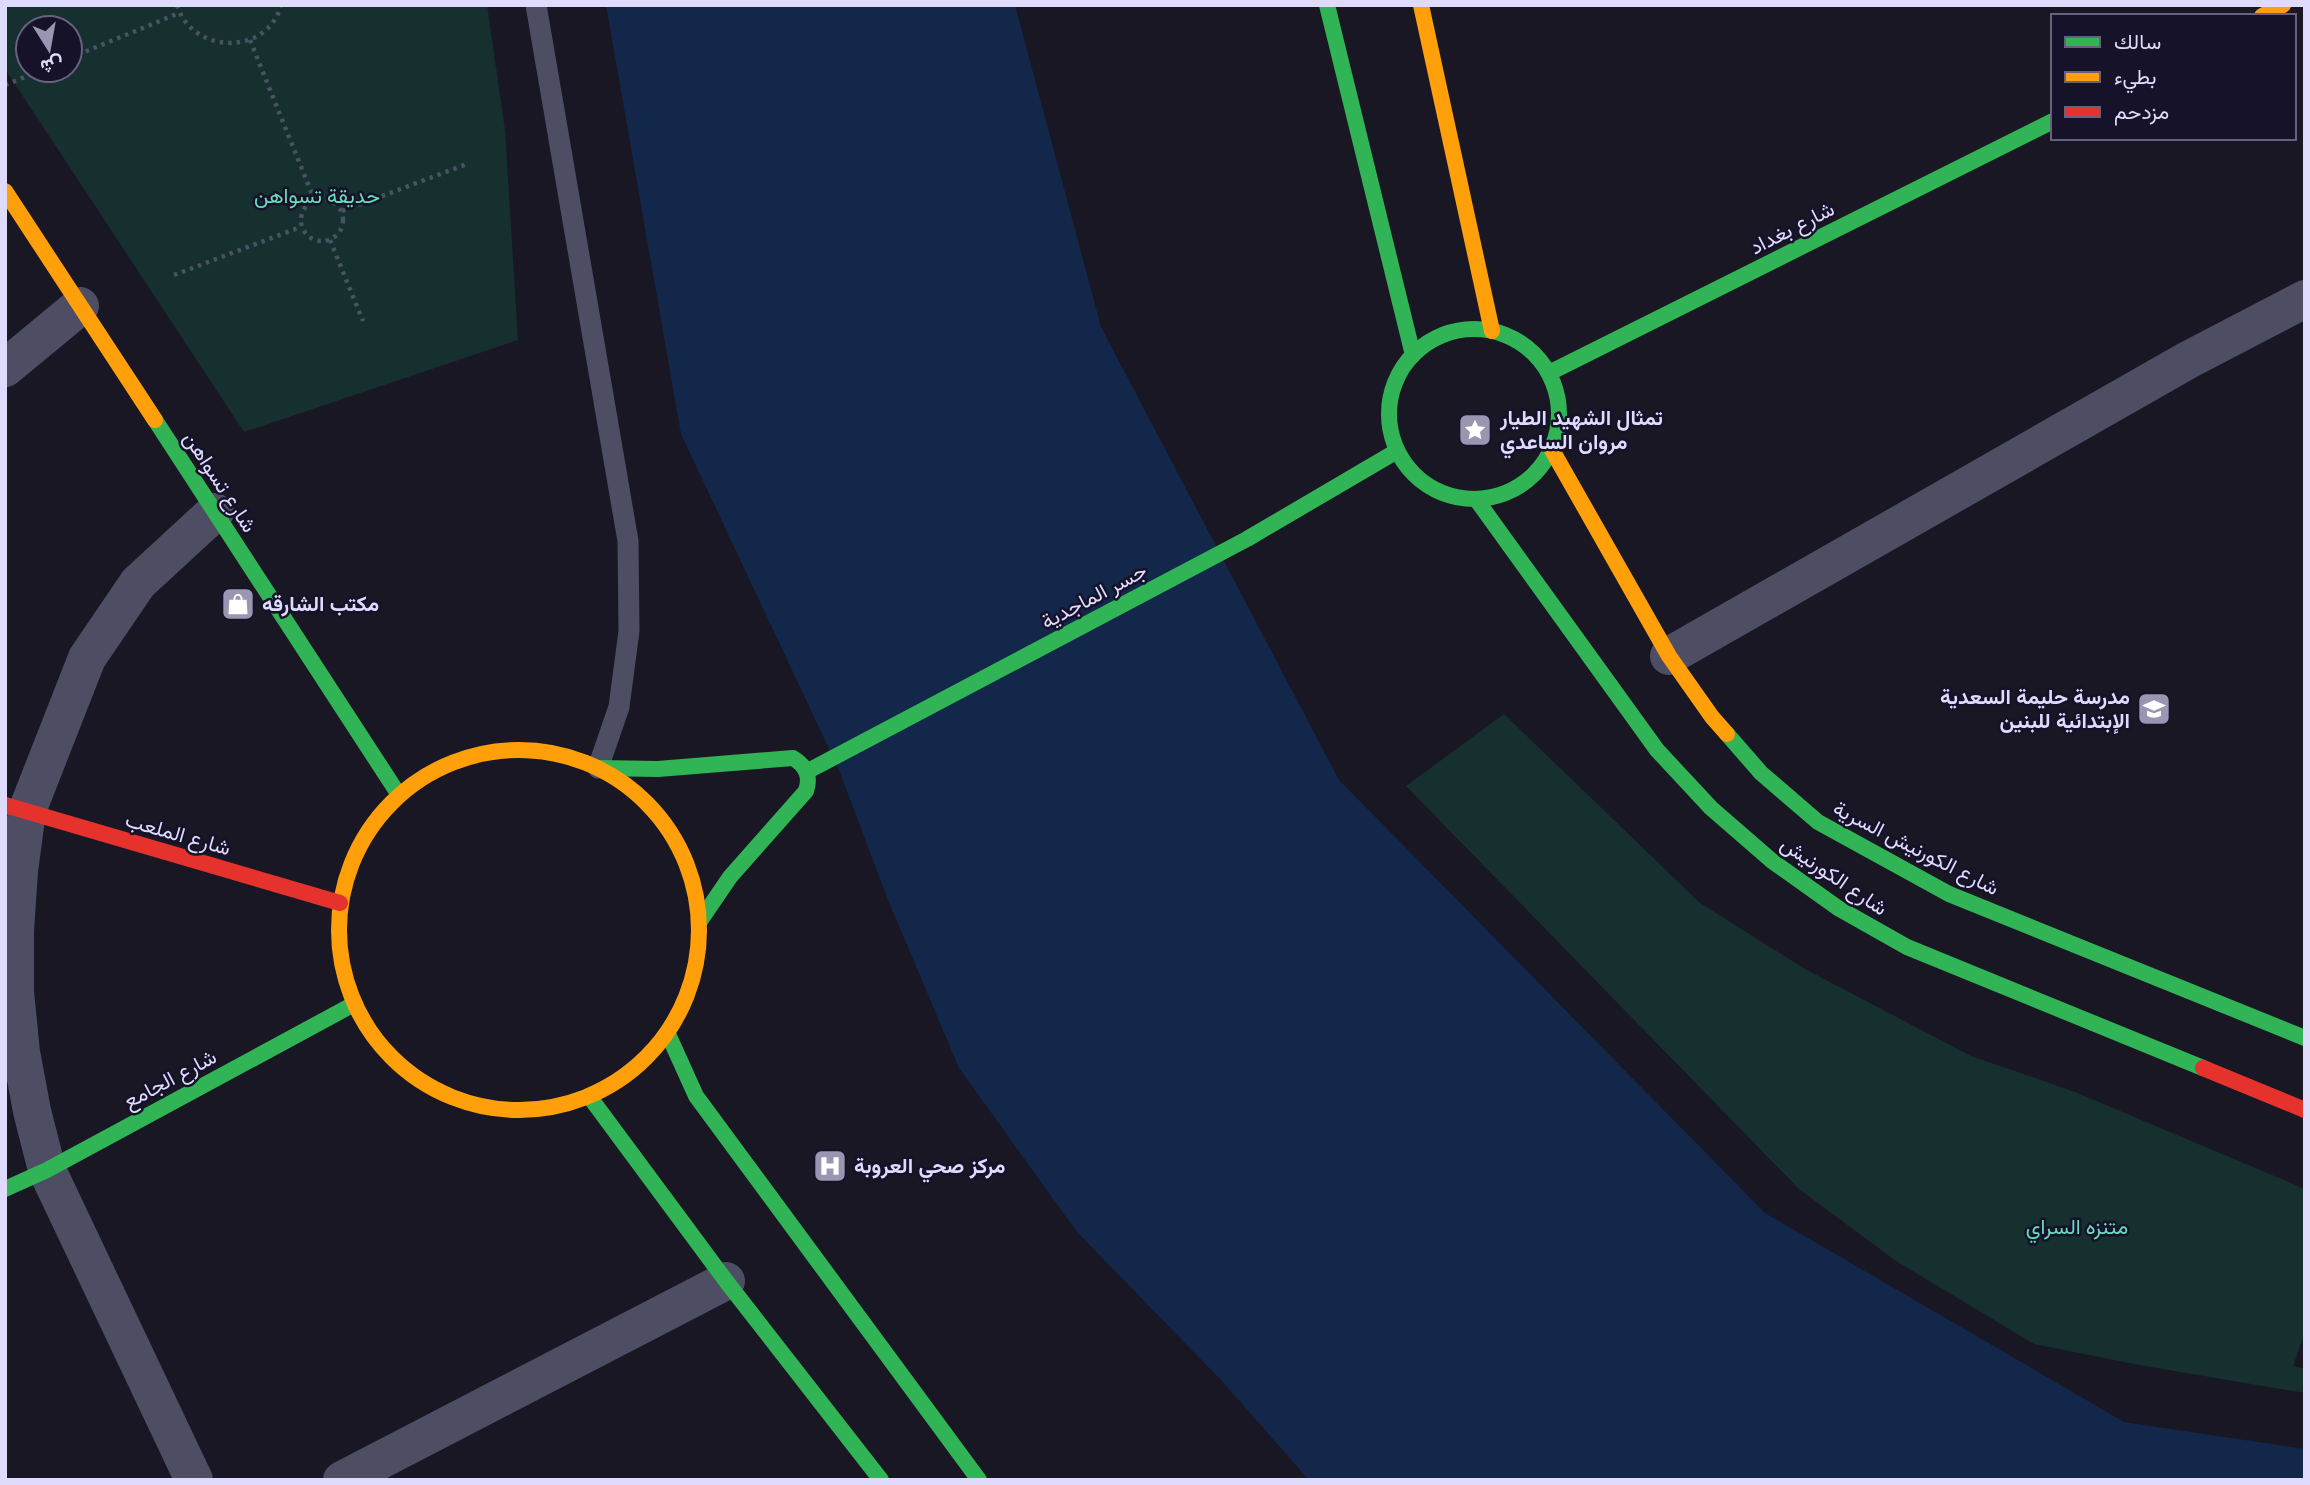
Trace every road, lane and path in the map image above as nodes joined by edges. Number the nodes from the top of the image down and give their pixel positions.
1 (177, 5) edge
2 (282, 5) edge
3 (536, 5) edge
4 (1327, 5) edge
5 (1421, 5) edge
6 (2283, 5) edge
7 (179, 13) junction
8 (2266, 14) edge
9 (250, 40) junction
10 (84, 52) edge
11 (2051, 122) edge
12 (467, 164) dead end
13 (5, 191) edge
14 (314, 199) junction
15 (342, 211) junction
16 (301, 227) junction
17 (330, 240) junction
18 (174, 275) dead end
19 (2305, 299) edge
20 (80, 306) junction
21 (363, 321) dead end
22 (1492, 331) junction
23 (1413, 355) junction
24 (5, 368) edge
25 (1549, 373) junction
26 (1552, 450) junction
27 (1397, 451) junction
28 (1475, 499) junction
29 (215, 512) junction
30 (1669, 656) junction
31 (598, 768) junction
32 (808, 771) junction
33 (399, 795) junction
34 (16, 808) edge
35 (340, 903) junction
36 (700, 921) junction
37 (354, 1004) junction
38 (668, 1034) junction
39 (2305, 1038) edge
40 (589, 1096) junction
41 (2305, 1110) edge
42 (47, 1170) junction
43 (5, 1189) edge
44 (726, 1281) junction
45 (194, 1480) edge
46 (342, 1480) edge
47 (881, 1480) edge
48 (979, 1480) edge

1 - 7 path
2 - 9 path
3 - 31 lane
4 - 23 main road
5 - 22 main road
6 - 8 main road
7 - 9 path
7 - 10 path
9 - 14 path
11 - 25 main road, شارع بغداد
12 - 15 path
13 - 20 main road, شارع تسواهن
14 - 15 path
14 - 16 path
15 - 17 path
16 - 17 path
16 - 18 path
17 - 21 path
19 - 30 street
20 - 24 street
20 - 29 main road, شارع تسواهن
22 - 23 main road
22 - 25 main road
23 - 27 main road
25 - 26 main road
26 - 28 main road
26 - 30 main road, شارع الكورنيش السرية
27 - 28 main road
27 - 32 main road, جسر الماجدية
28 - 41 main road, شارع الكورنيش
29 - 33 main road, شارع تسواهن
29 - 34 street
30 - 39 main road, شارع الكورنيش السرية
31 - 32 main road
31 - 33 main road
31 - 36 main road
32 - 36 main road
33 - 35 main road
34 - 35 main road, شارع الملعب
34 - 42 street
35 - 37 main road
36 - 38 main road
37 - 40 main road
37 - 42 main road, شارع الجامع
38 - 40 main road
38 - 48 main road
40 - 44 main road
42 - 43 main road, شارع الجامع
42 - 45 street
44 - 46 street
44 - 47 main road

